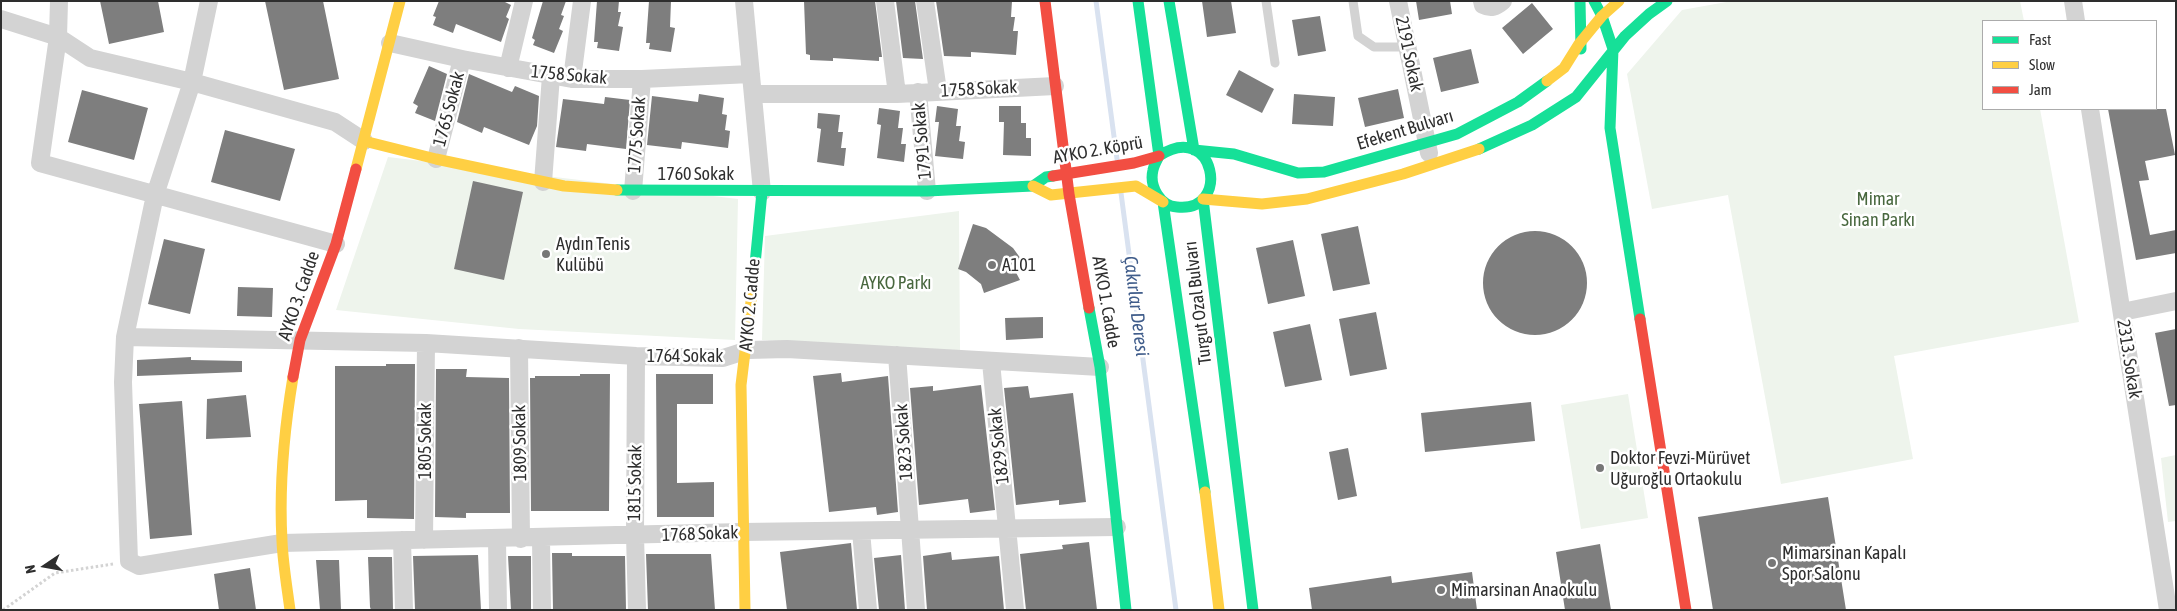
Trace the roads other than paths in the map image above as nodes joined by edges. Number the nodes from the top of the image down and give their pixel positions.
1 (59, 1) edge
2 (209, 1) edge
3 (400, 1) edge
4 (524, 1) edge
5 (582, 1) edge
6 (744, 1) edge
7 (885, 1) edge
8 (925, 1) edge
9 (1045, 1) edge
10 (1138, 1) edge
11 (1170, 1) edge
12 (1266, 1) edge
13 (1353, 1) edge
14 (1398, 1) edge
15 (1482, 1) edge
16 (1503, 1) edge
17 (1580, 1) edge
18 (1594, 1) edge
19 (1619, 1) edge
20 (1667, 1) edge
21 (2073, 1) edge
22 (1602, 16) junction
23 (1, 19) edge
24 (2076, 20) edge
25 (58, 37) junction
26 (390, 43) junction
27 (1579, 44) junction
28 (1407, 47) junction
29 (1614, 49) junction
30 (462, 59) junction
31 (1275, 63) dead end
32 (508, 68) junction
33 (751, 74) junction
34 (551, 76) junction
35 (572, 79) junction
36 (642, 79) junction
37 (1590, 80) junction
38 (192, 82) junction
39 (1055, 86) junction
40 (918, 92) junction
41 (938, 92) junction
42 (754, 94) junction
43 (897, 94) junction
44 (2090, 110) edge
45 (1610, 128) junction
46 (364, 141) junction
47 (1427, 144) junction
48 (1194, 150) junction
49 (1159, 156) junction
50 (436, 159) junction
51 (1432, 165) junction
52 (1066, 173) junction
53 (543, 182) junction
54 (1033, 186) junction
55 (633, 191) junction
56 (927, 191) junction
57 (762, 192) junction
58 (1069, 194) junction
59 (155, 195) junction
60 (1203, 199) junction
61 (1163, 202) junction
62 (336, 244) junction
63 (2176, 301) edge
64 (2122, 312) junction
65 (125, 337) junction
66 (300, 340) junction
67 (426, 343) junction
68 (519, 348) junction
69 (748, 350) junction
70 (897, 355) junction
71 (636, 356) junction
72 (991, 362) junction
73 (1100, 367) junction
74 (1117, 527) junction
75 (910, 529) junction
76 (1008, 529) junction
77 (861, 530) junction
78 (742, 532) junction
79 (635, 536) junction
80 (497, 538) junction
81 (522, 539) junction
82 (541, 539) junction
83 (402, 540) junction
84 (424, 540) junction
85 (282, 543) junction
86 (290, 610) edge
87 (404, 610) edge
88 (498, 610) edge
89 (542, 610) edge
90 (637, 610) edge
91 (745, 610) edge
92 (868, 610) edge
93 (916, 610) edge
94 (1015, 610) edge
95 (1126, 610) edge
96 (1219, 610) edge
97 (1253, 610) edge
98 (1686, 610) edge
99 (2168, 610) edge

1 - 25 street
2 - 38 street
3 - 26 street, AYKO 3. Cadde
4 - 32 street
5 - 35 street
6 - 33 street, AYKO 2. Cadde
7 - 43 street
8 - 41 street
9 - 39 street, AYKO 1. Cadde
10 - 49 street, Turgut Ozal Bulvarı
11 - 48 street
12 - 31 lane
13 - 28 lane
14 - 28 street, 2191 Sokak
15 - 16 street
17 - 27 street
18 - 22 street
19 - 22 street, Efekent Bulvarı
20 - 29 street
21 - 24 street
22 - 27 street, Efekent Bulvarı
22 - 29 street
23 - 25 street
25 - 38 street
25 - 59 street
26 - 30 street, 1758 Sokak
26 - 46 street, AYKO 3. Cadde
27 - 37 street
27 - 47 street, Efekent Bulvarı
28 - 47 street, 2191 Sokak
29 - 37 street
29 - 45 street
30 - 32 street, 1758 Sokak
30 - 50 street, 1765 Sokak
32 - 34 street, 1758 Sokak
33 - 36 street, 1758 Sokak
33 - 42 street, AYKO 2. Cadde
34 - 35 street, 1758 Sokak
34 - 53 street
35 - 36 street, 1758 Sokak
36 - 55 street, 1775 Sokak
37 - 45 street
37 - 51 street
38 - 46 street
38 - 59 street
39 - 41 street, 1758 Sokak
39 - 52 street, AYKO 1. Cadde
40 - 41 street, 1758 Sokak
40 - 43 street, 1758 Sokak
40 - 56 street, 1791 Sokak
42 - 43 street, 1758 Sokak
42 - 57 street, AYKO 2. Cadde
44 - 64 street, 2313. Sokak
45 - 98 street
46 - 50 street, 1760 Sokak
46 - 62 street, AYKO 3. Cadde
47 - 48 street, Efekent Bulvarı
47 - 51 street, 2191 Sokak
48 - 49 street, Efekent Bulvarı
48 - 60 street, Turgut Ozal Bulvarı
49 - 52 street, AYKO 2. Köprü
49 - 61 street, Turgut Ozal Bulvarı
50 - 53 street, 1760 Sokak
51 - 60 street
52 - 54 street, AYKO 2. Köprü
52 - 58 street, AYKO 1. Cadde
53 - 55 street, 1760 Sokak
54 - 56 street, 1760 Sokak
54 - 58 street, AYKO 2. Köprü
55 - 57 street, 1760 Sokak
56 - 57 street, 1760 Sokak
57 - 69 street, AYKO 2. Cadde
58 - 61 street, AYKO 2. Köprü
58 - 73 street, AYKO 1. Cadde
59 - 62 street
59 - 65 street
60 - 61 street
60 - 97 street, Turgut Ozal Bulvarı
61 - 96 street, Turgut Ozal Bulvarı
62 - 66 street, AYKO 3. Cadde
63 - 64 street
64 - 99 street, 2313. Sokak
65 - 66 street, 1764 Sokak
65 - 85 street, 1768 Sokak
66 - 67 street, 1764 Sokak
66 - 85 street, AYKO 3. Cadde
67 - 68 street, 1764 Sokak
67 - 84 street, 1805 Sokak
68 - 71 street, 1764 Sokak
68 - 81 street, 1809 Sokak
69 - 70 street, 1764 Sokak
69 - 71 street, 1764 Sokak
69 - 78 street, AYKO 2. Cadde
70 - 72 street, 1764 Sokak
70 - 75 street, 1823 Sokak
71 - 79 street, 1815 Sokak
72 - 73 street, 1764 Sokak
72 - 76 street, 1829 Sokak
73 - 74 street, AYKO 1. Cadde
74 - 76 street, 1768 Sokak
74 - 95 street, AYKO 1. Cadde
75 - 76 street, 1768 Sokak
75 - 77 street, 1768 Sokak
75 - 93 street, 1823 Sokak
76 - 94 street, 1829 Sokak
77 - 78 street, 1768 Sokak
77 - 92 street
78 - 79 street, 1768 Sokak
78 - 91 street, AYKO 2. Cadde
79 - 82 street, 1768 Sokak
79 - 90 street, 1815 Sokak
80 - 81 street, 1768 Sokak
80 - 84 street, 1768 Sokak
80 - 88 street
81 - 82 street, 1768 Sokak
82 - 89 street
83 - 84 street, 1768 Sokak
83 - 85 street, 1768 Sokak
83 - 87 street
85 - 86 street, AYKO 3. Cadde

